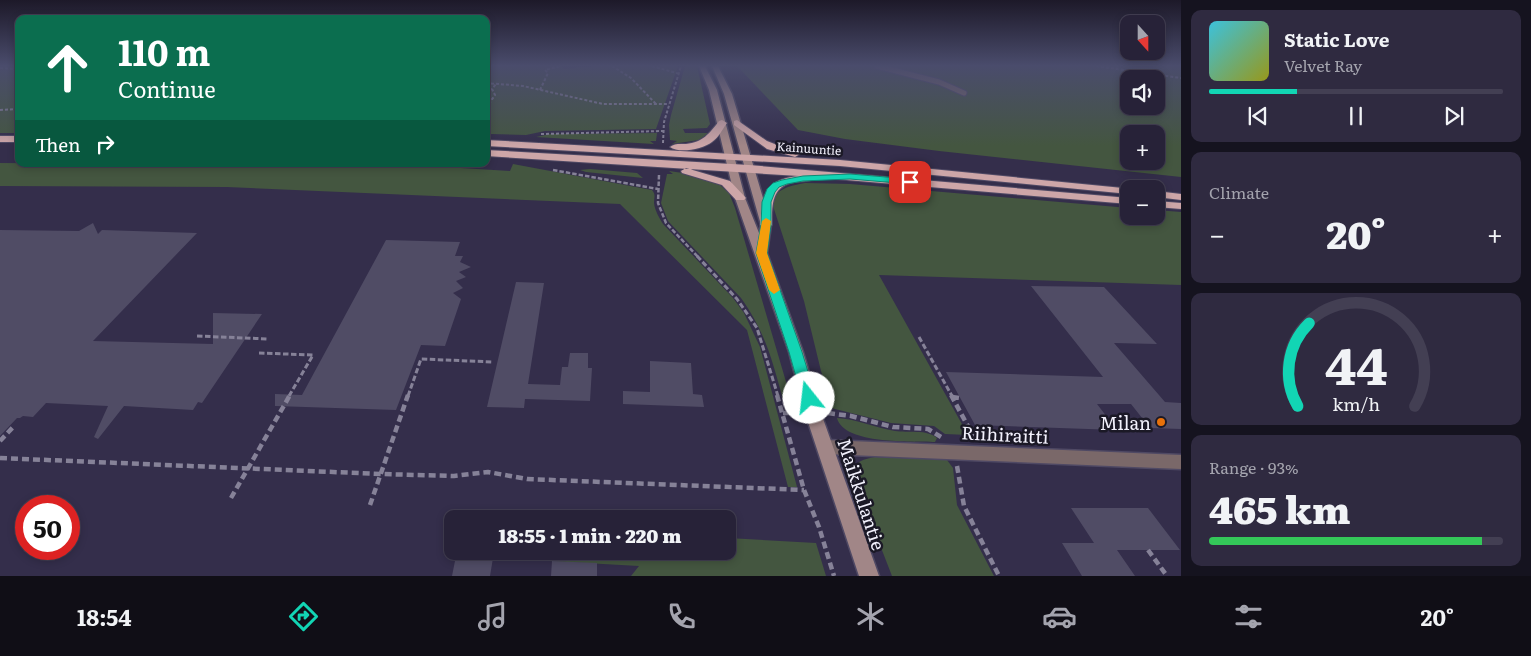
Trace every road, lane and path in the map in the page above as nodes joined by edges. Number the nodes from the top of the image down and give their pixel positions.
1 (553, 93) edge
2 (643, 93) edge
3 (673, 93) edge
4 (714, 93) edge
5 (727, 93) edge
6 (657, 104) junction
7 (669, 104) junction
8 (15, 109) edge
9 (0, 110) edge
10 (722, 123) junction
11 (737, 123) junction
12 (663, 131) junction
13 (537, 135) dead end
14 (0, 139) edge
15 (15, 139) edge
16 (490, 143) edge
17 (663, 143) dead end
18 (0, 144) edge
19 (15, 144) edge
20 (588, 148) junction
21 (490, 153) edge
22 (628, 161) junction
23 (731, 162) junction
24 (747, 163) junction
25 (840, 163) junction
26 (552, 170) dead end
27 (660, 171) dead end
28 (850, 176) junction
29 (658, 189) junction
30 (1120, 190) edge
31 (1165, 195) edge
32 (1181, 197) edge
33 (740, 198) junction
34 (1120, 200) edge
35 (1165, 205) edge
36 (1181, 206) edge
37 (766, 225) junction
38 (762, 253) junction
39 (197, 336) dead end
40 (919, 338) dead end
41 (268, 339) dead end
42 (259, 353) dead end
43 (493, 362) dead end
44 (952, 397) junction
45 (960, 398) dead end
46 (15, 425) dead end
47 (0, 441) edge
48 (826, 447) junction
49 (982, 452) junction
50 (0, 458) edge
51 (1181, 462) edge
52 (248, 468) junction
53 (381, 474) junction
54 (804, 490) junction
55 (231, 498) dead end
56 (370, 505) dead end
57 (1148, 550) dead end
58 (834, 576) edge
59 (869, 576) edge
60 (1167, 576) edge

1 - 6 path
2 - 6 path
3 - 7 path
4 - 10 main road, Maikkulantie
5 - 11 main road, Maikkulantie
6 - 7 path
7 - 12 path
8 - 9 path
10 - 20 highway
10 - 23 main road, Maikkulantie
11 - 24 main road, Maikkulantie
11 - 25 highway
12 - 13 path
12 - 17 path
14 - 15 highway
16 - 20 highway, Kainuuntie
18 - 19 highway
20 - 23 highway, Kainuuntie
21 - 22 highway, Kainuuntie
22 - 23 highway, Kainuuntie
22 - 33 highway
23 - 24 highway, Kainuuntie
23 - 33 main road, Maikkulantie
24 - 25 highway, Kainuuntie
24 - 28 highway, Kainuuntie
24 - 37 main road, Maikkulantie
25 - 30 highway, Kainuuntie
26 - 29 path
27 - 29 path
28 - 34 highway, Kainuuntie
28 - 37 highway
29 - 54 path
31 - 32 highway
33 - 38 main road, Maikkulantie
35 - 36 highway
37 - 38 main road, Maikkulantie
38 - 48 main road, Maikkulantie
39 - 41 path
40 - 44 path
42 - 52 path
43 - 53 path
44 - 45 path
44 - 49 path
46 - 47 path
48 - 49 street, Riihiraitti
48 - 59 main road, Maikkulantie
49 - 51 street, Riihiraitti
50 - 52 path
52 - 53 path
52 - 55 path
53 - 54 path
53 - 56 path
54 - 58 path
57 - 60 path

